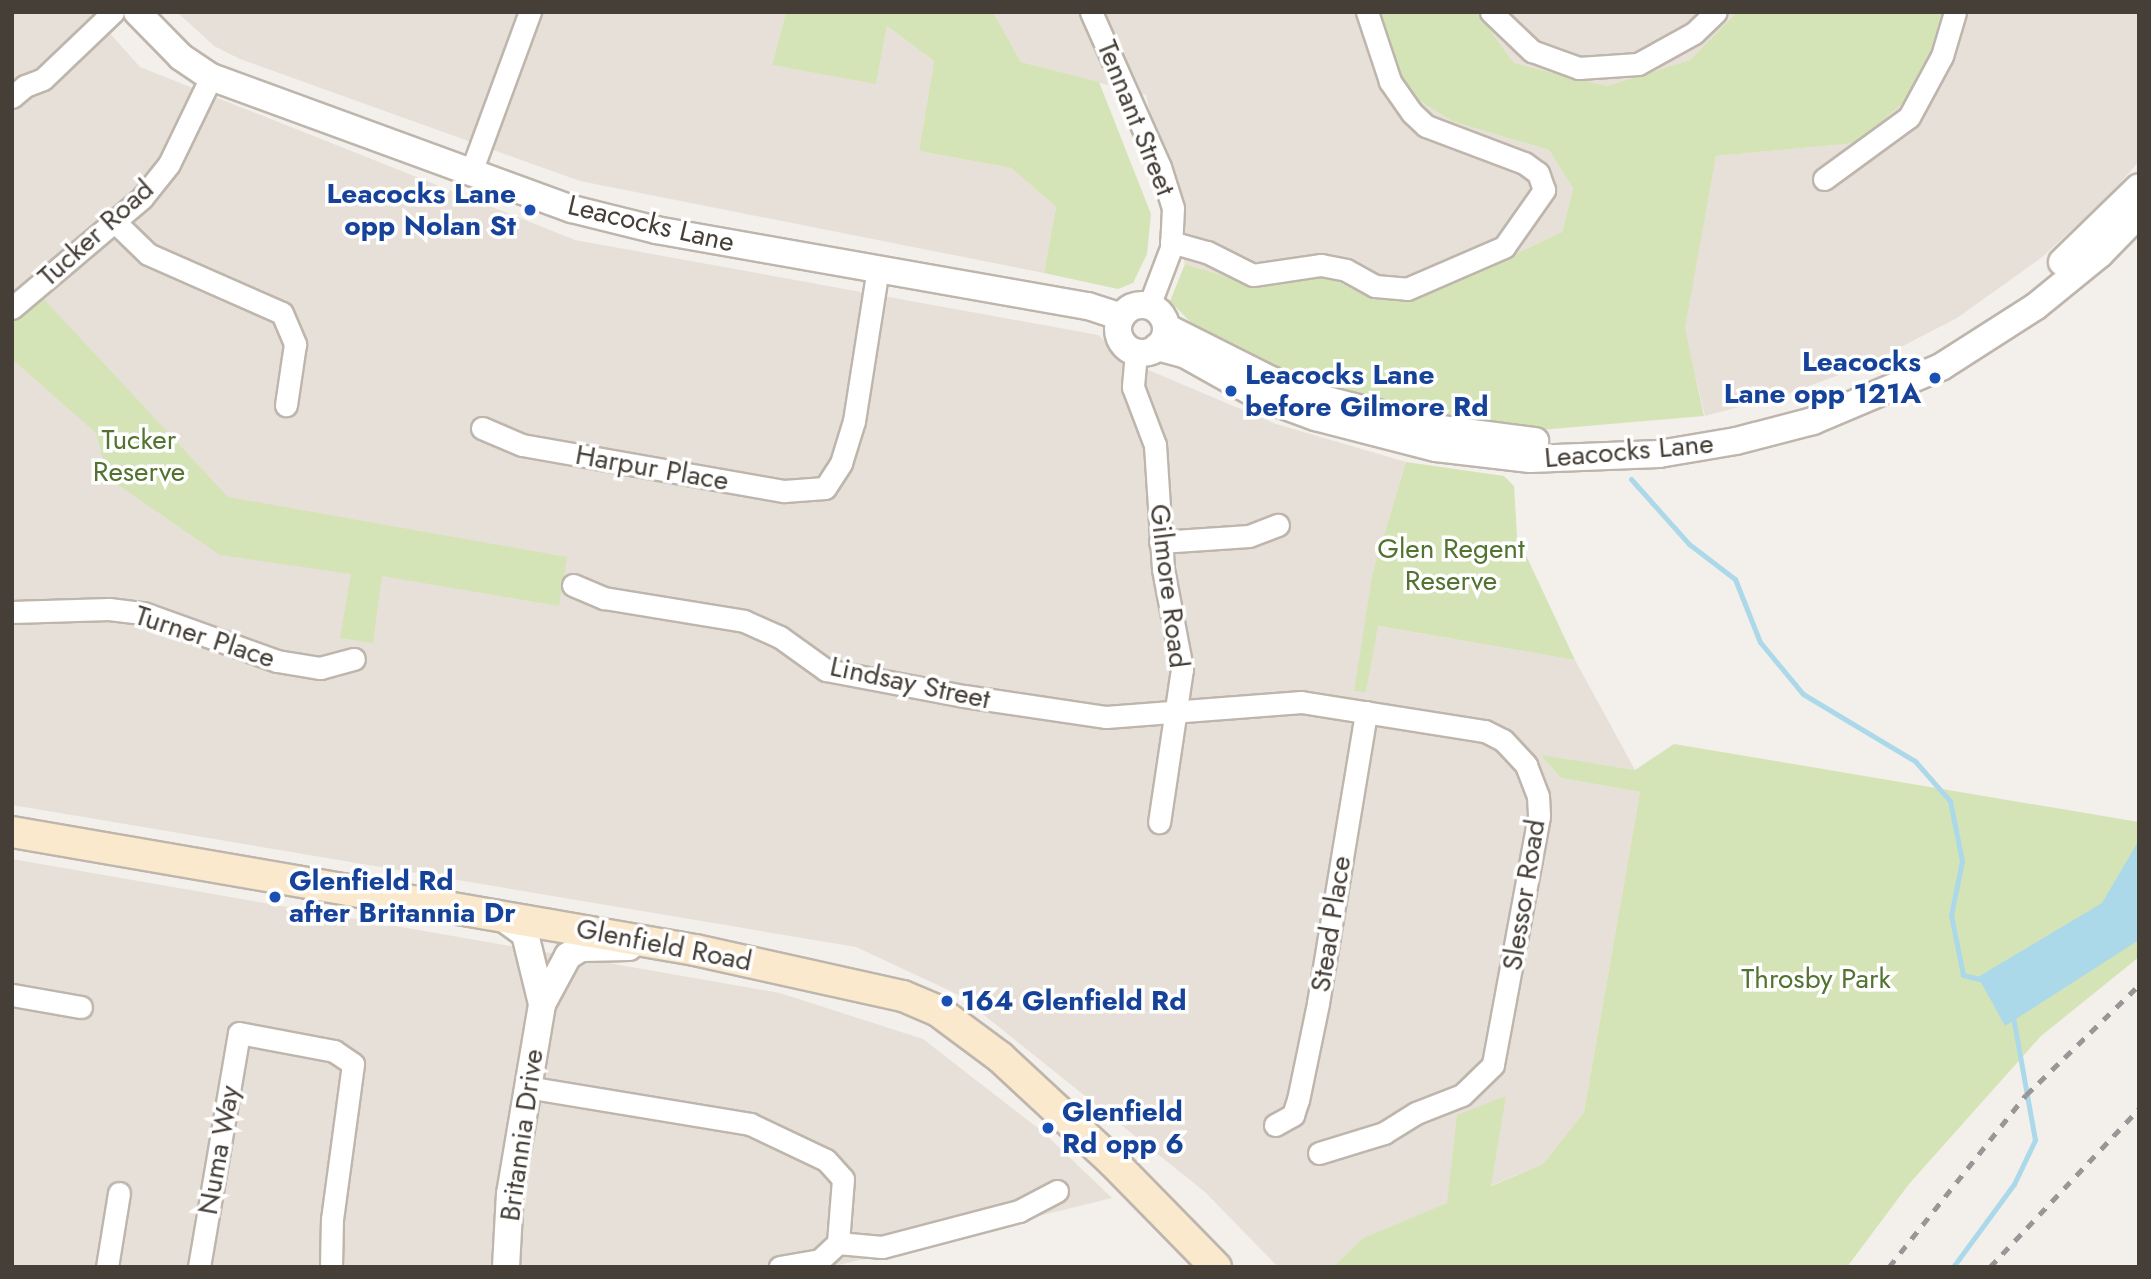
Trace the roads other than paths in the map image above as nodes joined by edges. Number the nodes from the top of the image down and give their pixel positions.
1 (113, 12) edge
2 (137, 12) edge
3 (530, 12) edge
4 (1091, 12) edge
5 (1367, 12) edge
6 (1491, 12) edge
7 (1716, 12) edge
8 (1955, 12) edge
9 (211, 77) junction
10 (12, 97) edge
11 (471, 172) junction
12 (1824, 179) dead end
13 (2139, 187) edge
14 (2139, 214) edge
15 (115, 222) junction
16 (1171, 243) junction
17 (878, 267) junction
18 (1149, 306) junction
19 (12, 308) edge
20 (1121, 317) junction
21 (1153, 342) junction
22 (286, 405) dead end
23 (482, 428) dead end
24 (1278, 525) dead end
25 (1160, 542) junction
26 (573, 585) dead end
27 (12, 612) edge
28 (354, 659) dead end
29 (1178, 710) junction
30 (1366, 712) junction
31 (1159, 822) dead end
32 (12, 832) edge
33 (499, 915) junction
34 (695, 950) junction
35 (12, 995) edge
36 (542, 1004) junction
37 (81, 1007) dead end
38 (527, 1087) junction
39 (1275, 1125) dead end
40 (1319, 1153) dead end
41 (1057, 1191) dead end
42 (119, 1193) dead end
43 (838, 1243) junction
44 (107, 1267) edge
45 (199, 1267) edge
46 (331, 1267) edge
47 (506, 1267) edge
48 (779, 1267) edge
49 (1216, 1267) edge

1 - 10 street
2 - 9 street, Leacocks Lane
3 - 11 street
4 - 16 street, Tennant Street
5 - 16 street
6 - 7 street
8 - 12 street
9 - 11 street, Leacocks Lane
9 - 15 street, Tucker Road
11 - 17 street, Leacocks Lane
13 - 21 street, Leacocks Lane
14 - 21 street, Leacocks Lane
15 - 19 street, Tucker Road
15 - 22 street
16 - 18 street, Tennant Street
17 - 20 street, Leacocks Lane
17 - 23 street, Harpur Place
18 - 20 street
18 - 21 street
20 - 21 street
21 - 25 street, Gilmore Road
24 - 25 street
25 - 29 street, Gilmore Road
26 - 29 street, Lindsay Street
27 - 28 street, Turner Place
29 - 30 street, Slessor Road
29 - 31 street, Gilmore Road
30 - 39 street, Stead Place
30 - 40 street, Slessor Road
32 - 33 main road, Glenfield Road
33 - 34 main road, Glenfield Road
33 - 36 street, Britannia Drive
34 - 36 street, Britannia Drive
34 - 49 main road, Glenfield Road
35 - 37 street
36 - 38 street, Britannia Drive
38 - 43 street
38 - 47 street, Britannia Drive
41 - 43 street
42 - 44 street
43 - 48 street
45 - 46 street, Numa Way

